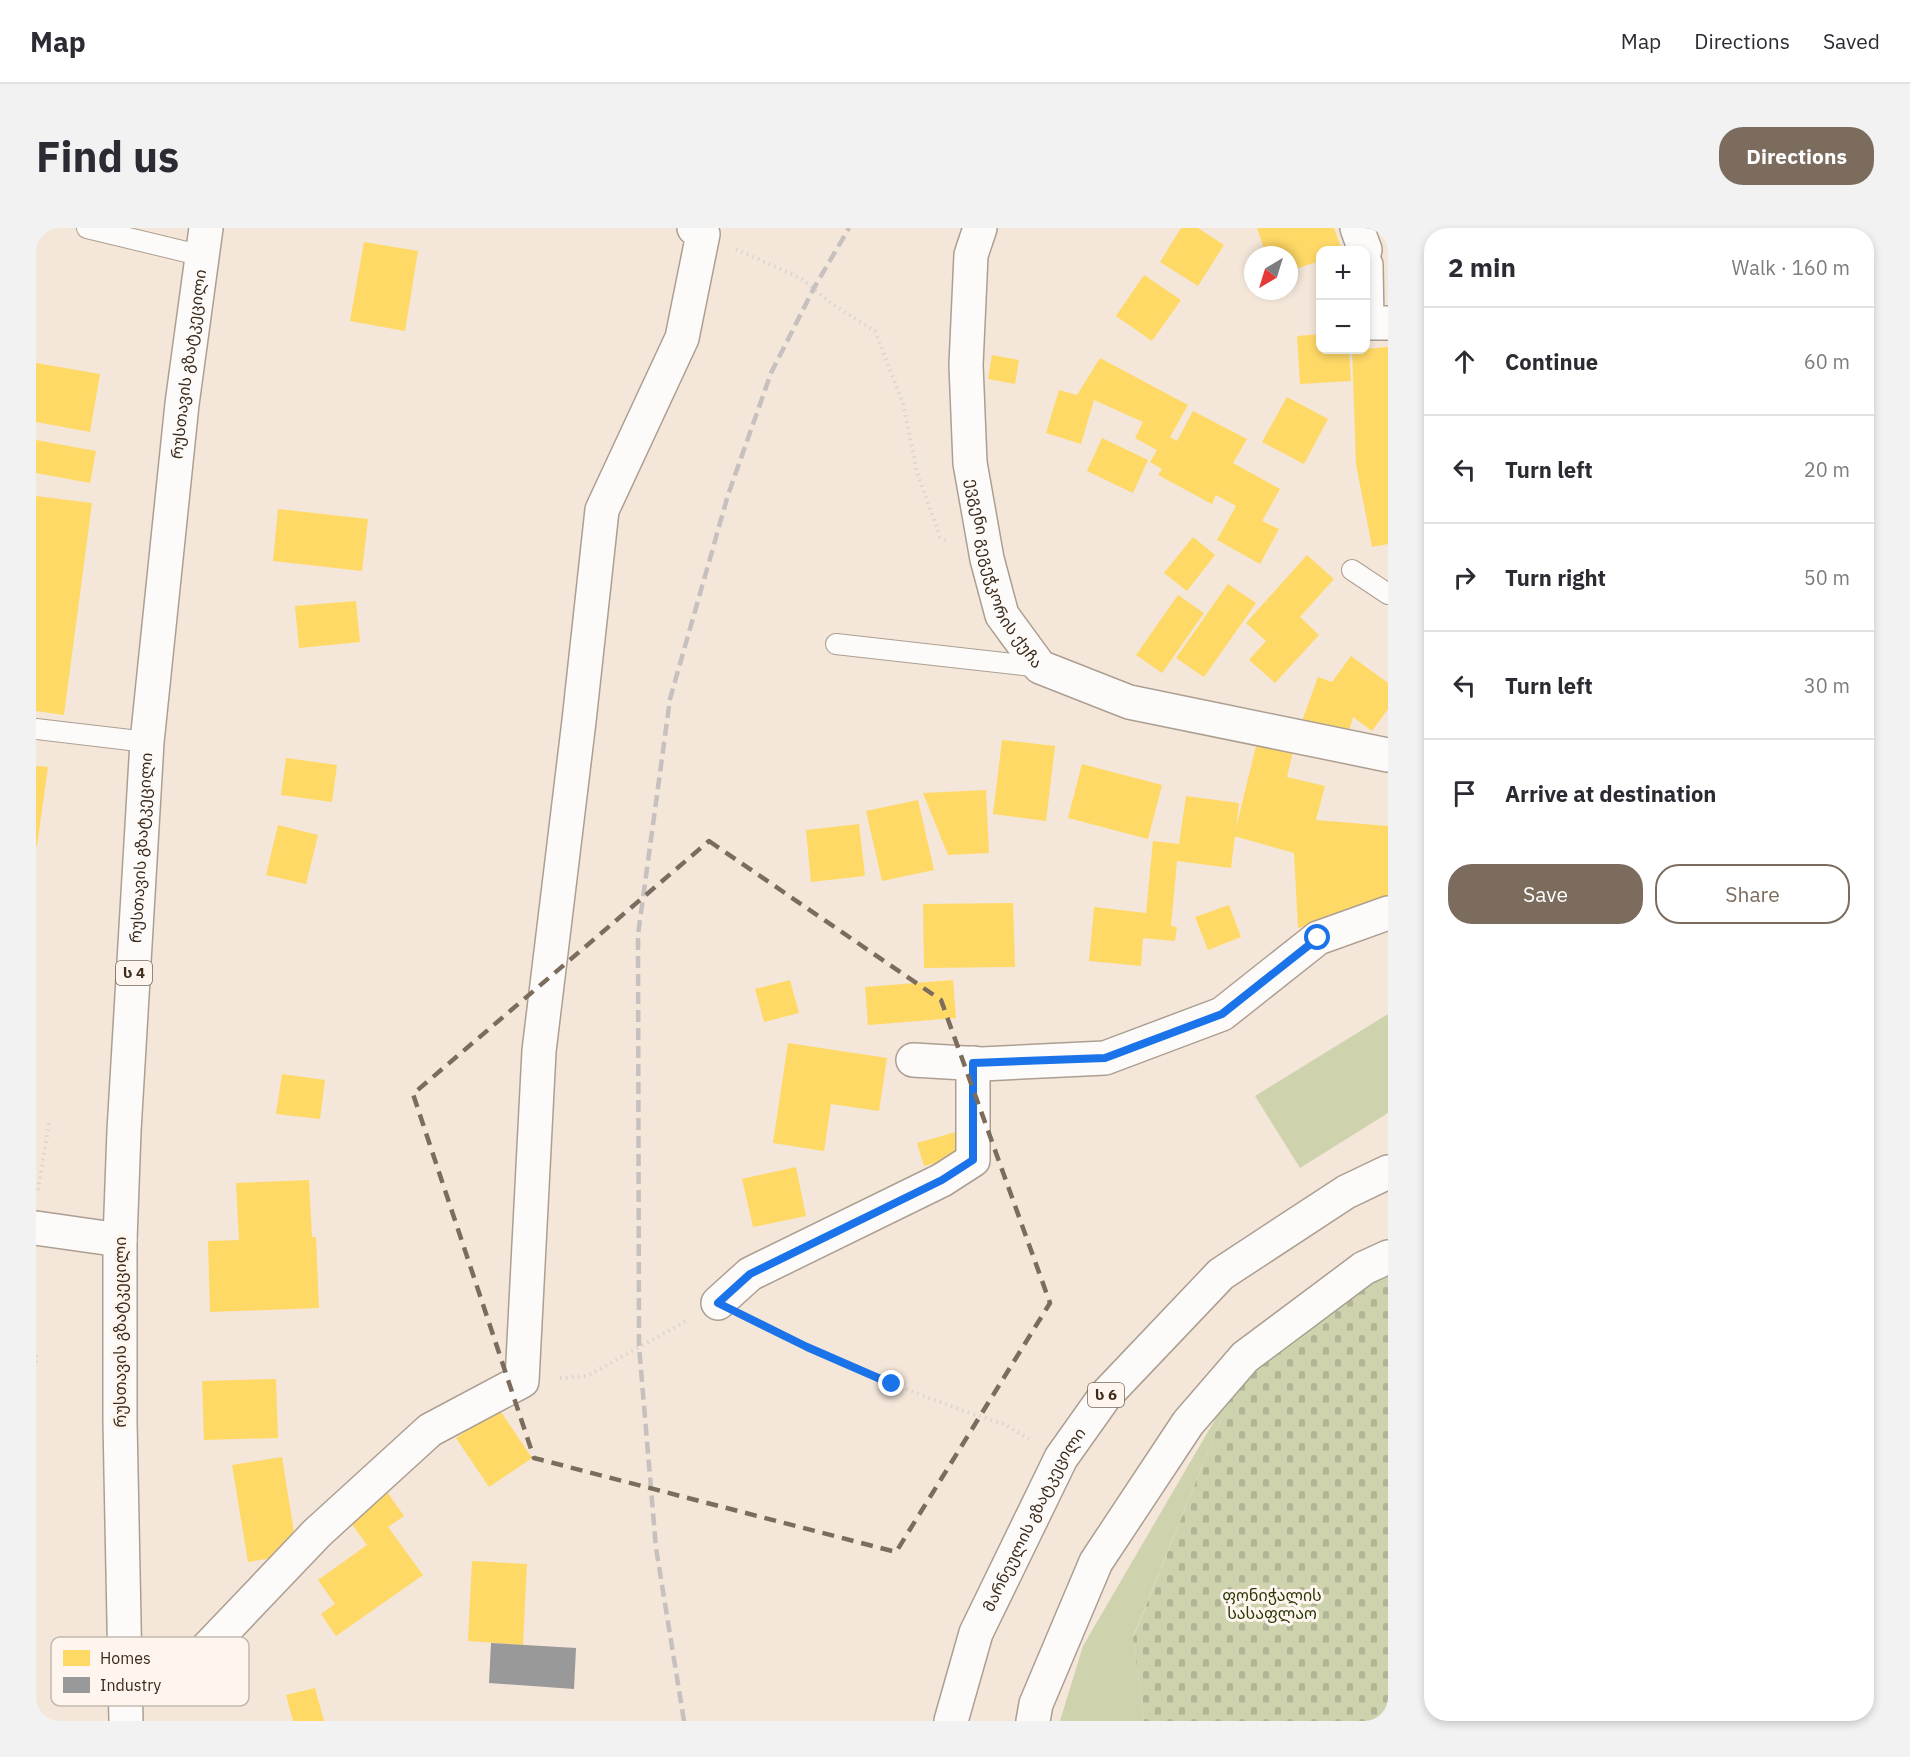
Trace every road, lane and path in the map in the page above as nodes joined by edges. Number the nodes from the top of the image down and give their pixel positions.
1 (87, 228) edge
2 (980, 228) edge
3 (1358, 228) edge
4 (698, 231) edge
5 (204, 242) edge
6 (1364, 246) edge
7 (1366, 300) edge
8 (1388, 323) edge
9 (987, 559) junction
10 (1352, 570) dead end
11 (1388, 594) edge
12 (836, 644) dead end
13 (1040, 667) junction
14 (36, 729) edge
15 (147, 742) junction
16 (1388, 755) edge
17 (1388, 913) edge
18 (913, 1060) dead end
19 (973, 1063) junction
20 (49, 1123) dead end
21 (1388, 1172) edge
22 (36, 1200) edge
23 (36, 1228) edge
24 (120, 1240) junction
25 (1388, 1257) edge
26 (718, 1303) junction
27 (36, 1355) edge
28 (36, 1364) edge
29 (522, 1381) junction
30 (1061, 1458) junction
31 (125, 1637) edge
32 (217, 1637) edge
33 (126, 1706) edge
34 (126, 1721) edge
35 (951, 1721) edge
36 (1033, 1721) edge

1 - 5 lane
2 - 9 main road, ევგენი გეგეჭკორის ქუჩა
3 - 6 main road
4 - 9 path
4 - 29 main road
5 - 15 main road, რუსთავის გზატკეცილი / ს 4
7 - 8 main road
9 - 13 main road, ევგენი გეგეჭკორის ქუჩა
10 - 11 lane
12 - 13 lane
13 - 16 main road, ევგენი გეგეჭკორის ქუჩა
14 - 15 lane
15 - 24 main road, რუსთავის გზატკეცილი / ს 4
17 - 19 main road
18 - 19 main road
19 - 26 main road
20 - 22 path
21 - 30 main road, მარნეულის გზატკეცილი / ს 6
23 - 24 main road
24 - 31 main road, რუსთავის გზატკეცილი / ს 4
25 - 36 main road
26 - 29 path
26 - 30 path
27 - 28 path
29 - 32 main road
30 - 35 main road, მარნეულის გზატკეცილი / ს 6
33 - 34 main road, რუსთავის გზატკეცილი / ს 4

